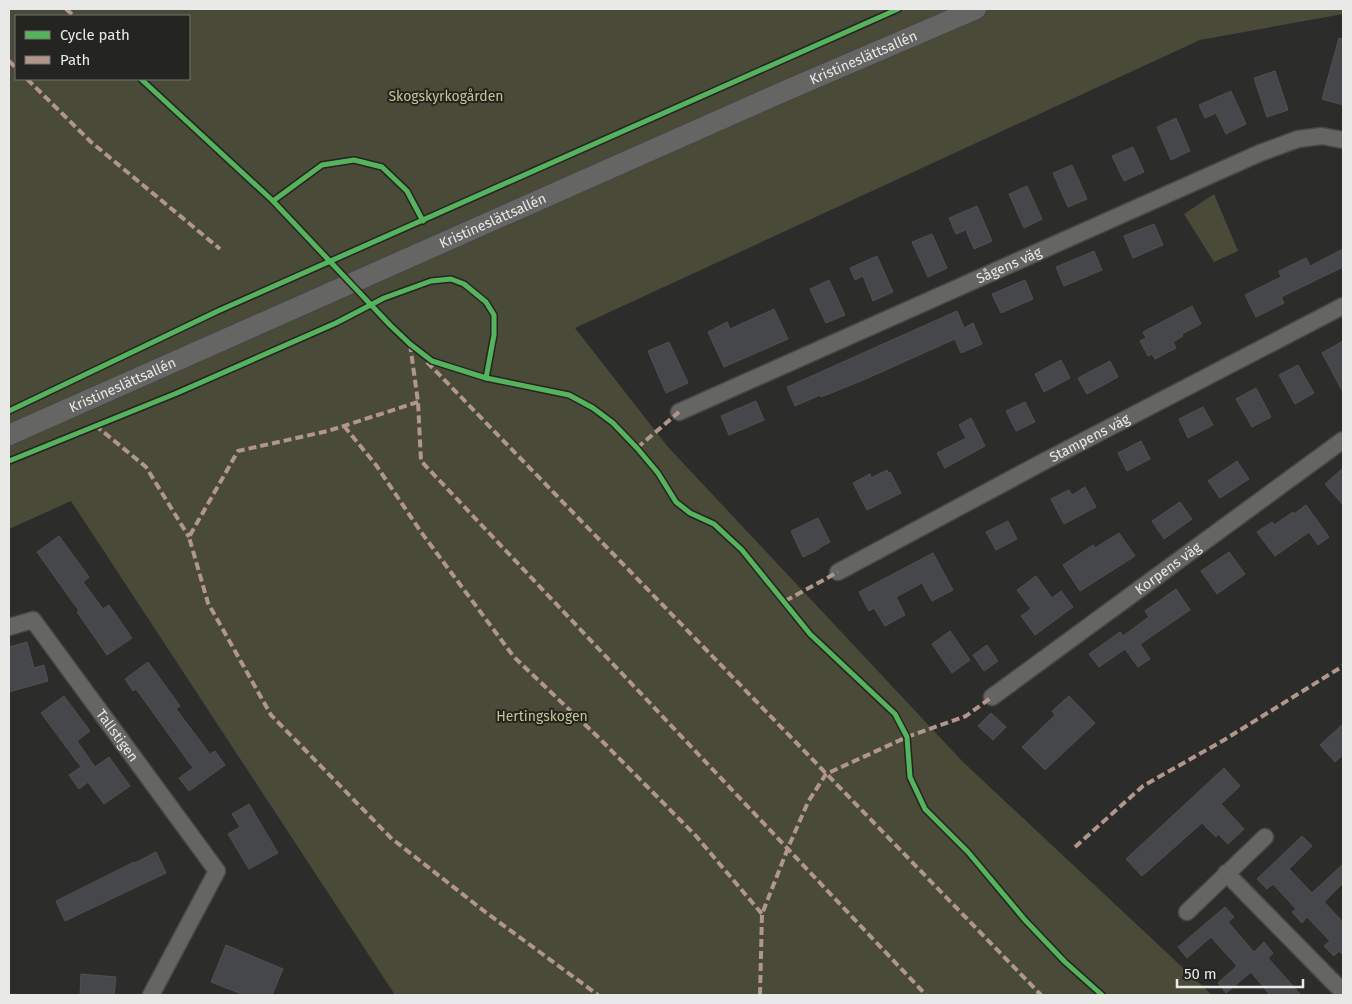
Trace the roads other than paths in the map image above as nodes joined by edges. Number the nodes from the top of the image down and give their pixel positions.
1 (976, 9) edge
2 (1343, 140) edge
3 (1343, 307) edge
4 (679, 412) dead end
5 (9, 436) edge
6 (1343, 440) edge
7 (838, 572) dead end
8 (9, 627) edge
9 (992, 697) dead end
10 (1265, 837) dead end
11 (1226, 873) junction
12 (1187, 912) dead end
13 (1343, 992) edge
14 (151, 995) edge

1 - 5 street, Kristineslättsallén
2 - 4 street, Sågens väg
3 - 7 street, Stampens väg
6 - 9 street, Korpens väg
8 - 14 street, Tallstigen
10 - 11 street
11 - 12 street
11 - 13 street

